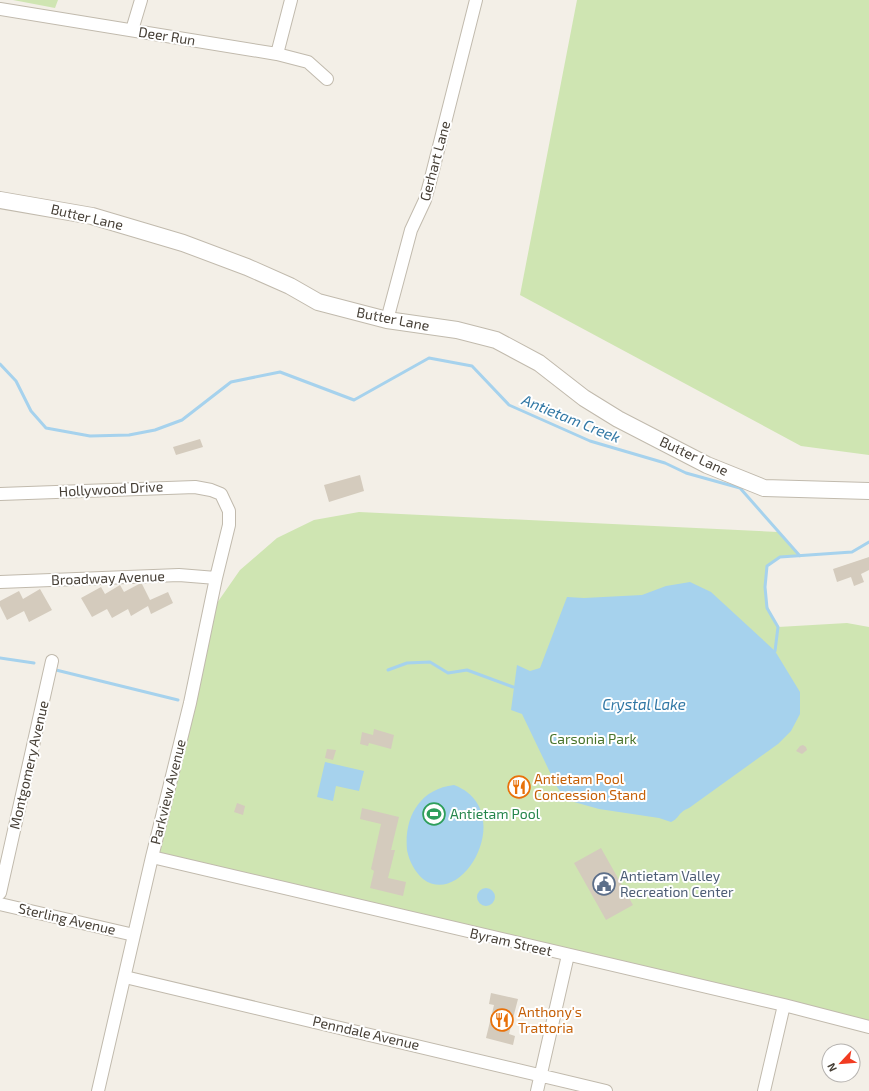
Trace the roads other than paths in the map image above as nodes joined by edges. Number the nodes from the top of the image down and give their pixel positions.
1 (141, 0) edge
2 (291, 0) edge
3 (476, 0) edge
4 (0, 9) edge
5 (132, 30) junction
6 (277, 54) junction
7 (327, 79) dead end
8 (0, 200) edge
9 (387, 320) junction
10 (869, 491) edge
11 (0, 494) edge
12 (221, 494) joint
13 (216, 578) junction
14 (0, 582) edge
15 (52, 661) dead end
16 (152, 857) junction
17 (0, 893) edge
18 (0, 904) edge
19 (134, 935) junction
20 (568, 955) junction
21 (125, 976) junction
22 (784, 1005) junction
23 (869, 1027) edge
24 (541, 1075) junction
25 (98, 1091) edge
26 (537, 1091) edge
27 (606, 1091) edge
28 (764, 1091) edge

1 - 5 street
2 - 6 street
3 - 9 street, Gerhart Lane
4 - 5 street, Deer Run
5 - 6 street, Deer Run
6 - 7 street, Deer Run
8 - 9 street, Butter Lane
9 - 10 street, Butter Lane
11 - 12 street, Hollywood Drive
12 - 13 street, Parkview Avenue
13 - 14 street, Broadway Avenue
13 - 16 street, Parkview Avenue
15 - 17 street, Montgomery Avenue
16 - 19 street, Parkview Avenue
16 - 20 street, Byram Street
18 - 19 street, Sterling Avenue
19 - 21 street, Parkview Avenue
20 - 22 street, Byram Street
20 - 24 street
21 - 24 street, Penndale Avenue
21 - 25 street, Parkview Avenue
22 - 23 street, Byram Street
22 - 28 street
24 - 26 street
24 - 27 street, Penndale Avenue

